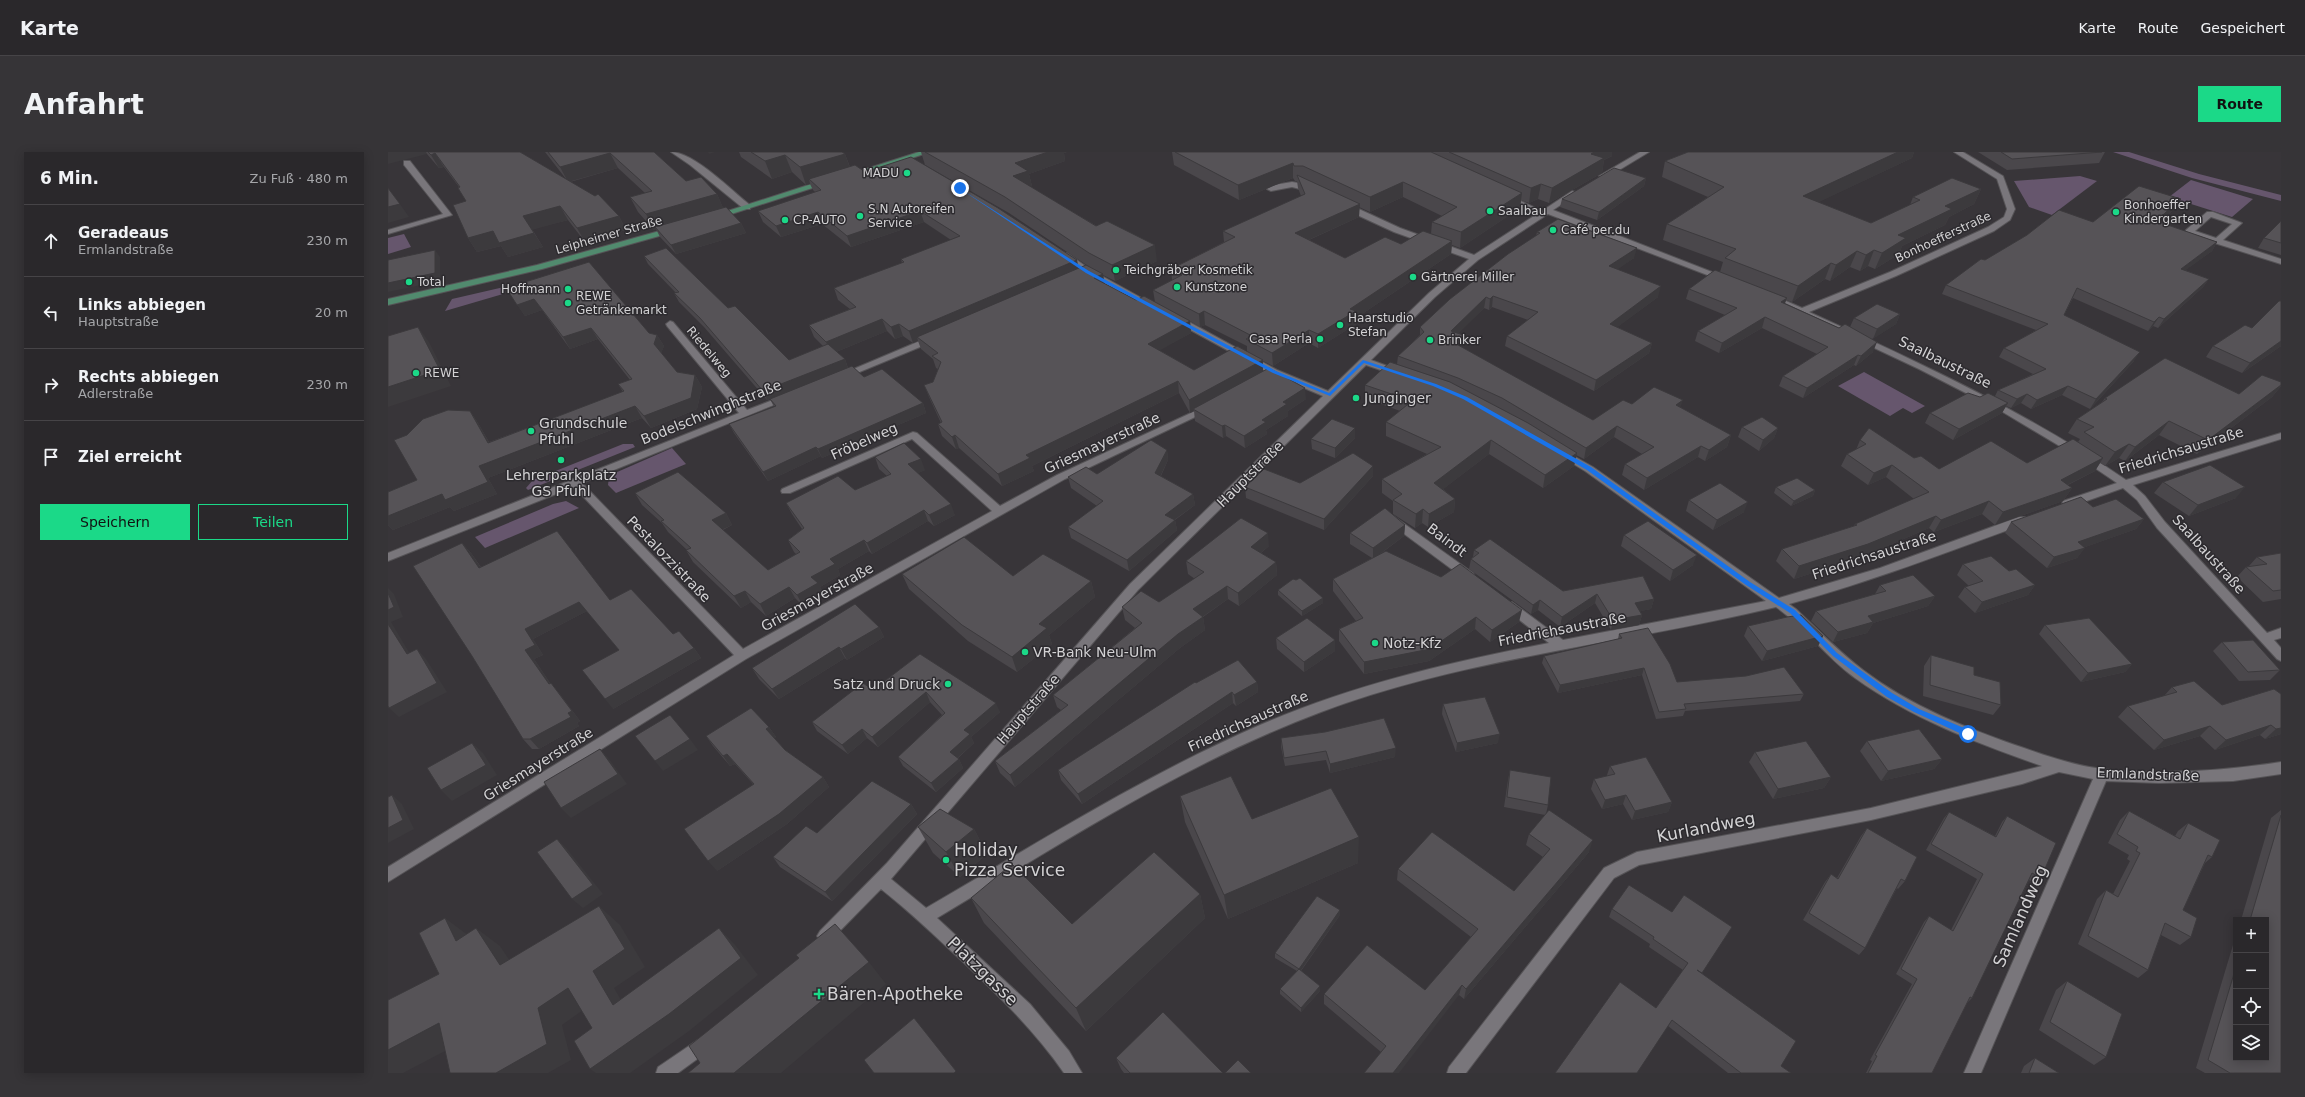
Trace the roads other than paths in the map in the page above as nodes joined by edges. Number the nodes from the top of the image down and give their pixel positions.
1 (675, 152) edge
2 (926, 152) edge
3 (1644, 152) edge
4 (1958, 152) edge
5 (907, 158) junction
6 (408, 163) dead end
7 (920, 165) edge
8 (1593, 182) edge
9 (1271, 189) edge
10 (1582, 189) edge
11 (1321, 194) edge
12 (1499, 194) edge
13 (1335, 201) edge
14 (747, 207) junction
15 (1545, 212) junction
16 (707, 219) edge
17 (680, 228) edge
18 (388, 232) edge
19 (2217, 242) junction
20 (1057, 250) edge
21 (1475, 258) junction
22 (2281, 262) edge
23 (1088, 272) junction
24 (1074, 278) edge
25 (1733, 282) edge
26 (1764, 295) edge
27 (388, 302) edge
28 (1158, 310) edge
29 (1803, 311) junction
30 (1171, 316) edge
31 (670, 324) dead end
32 (945, 334) edge
33 (1363, 361) junction
34 (1274, 372) junction
35 (1408, 376) edge
36 (1262, 379) edge
37 (832, 380) edge
38 (796, 394) edge
39 (1330, 395) junction
40 (1222, 401) edge
41 (745, 414) junction
42 (2281, 436) edge
43 (1555, 448) edge
44 (575, 482) junction
45 (2125, 484) junction
46 (786, 491) dead end
47 (2058, 508) edge
48 (1000, 512) junction
49 (2032, 517) edge
50 (1391, 518) edge
51 (388, 557) edge
52 (1482, 585) edge
53 (1500, 599) edge
54 (1778, 602) junction
55 (2281, 633) edge
56 (2265, 638) junction
57 (1561, 646) junction
58 (742, 656) junction
59 (2281, 656) edge
60 (2059, 766) junction
61 (2281, 768) edge
62 (2102, 775) junction
63 (388, 875) edge
64 (881, 880) junction
65 (926, 916) junction
66 (816, 945) edge
67 (714, 1036) edge
68 (664, 1073) edge
69 (1074, 1073) edge
70 (1455, 1073) edge
71 (1972, 1073) edge

1 - 14 street
2 - 5 main road
3 - 8 street
4 - 29 street, Bonhoefferstraße
5 - 7 street
5 - 14 main road
6 - 18 street
9 - 11 street
10 - 15 street, Hauptstraße
12 - 15 street
13 - 21 street
14 - 16 main road
15 - 21 street, Hauptstraße
15 - 25 street
17 - 27 main road, Leipheimer Straße
19 - 19 street
19 - 22 street
20 - 23 street
21 - 33 street, Hauptstraße
23 - 24 street
23 - 28 street
26 - 29 street, Saalbaustraße
29 - 45 street, Saalbaustraße
30 - 34 street
31 - 41 street, Riedelweg
32 - 37 street
33 - 35 street
33 - 39 street, Hauptstraße
34 - 36 street
34 - 39 street
38 - 41 street, Bodelschwinghstraße
39 - 64 street, Hauptstraße
40 - 48 street, Griesmayerstraße
41 - 44 street, Bodelschwinghstraße
42 - 45 street, Friedrichsaustraße
43 - 54 street, Ermlandstraße
44 - 51 street, Bodelschwinghstraße
44 - 58 street, Pestalozzistraße
45 - 47 street, Friedrichsaustraße
45 - 56 street, Saalbaustraße
46 - 48 street, Fröbelweg
48 - 58 street, Griesmayerstraße
49 - 54 street, Friedrichsaustraße
50 - 52 street, Baindt
53 - 57 street
54 - 57 street, Friedrichsaustraße
54 - 60 street, Ermlandstraße
55 - 56 street
56 - 59 street, Saalbaustraße
57 - 65 street, Friedrichsaustraße
58 - 63 street, Griesmayerstraße
60 - 62 street, Ermlandstraße
60 - 70 street, Kurlandweg
61 - 62 street, Ermlandstraße
62 - 71 street, Samlandweg
64 - 65 street, Platzgasse
64 - 66 street, Hauptstraße
65 - 69 street, Platzgasse
67 - 68 street

